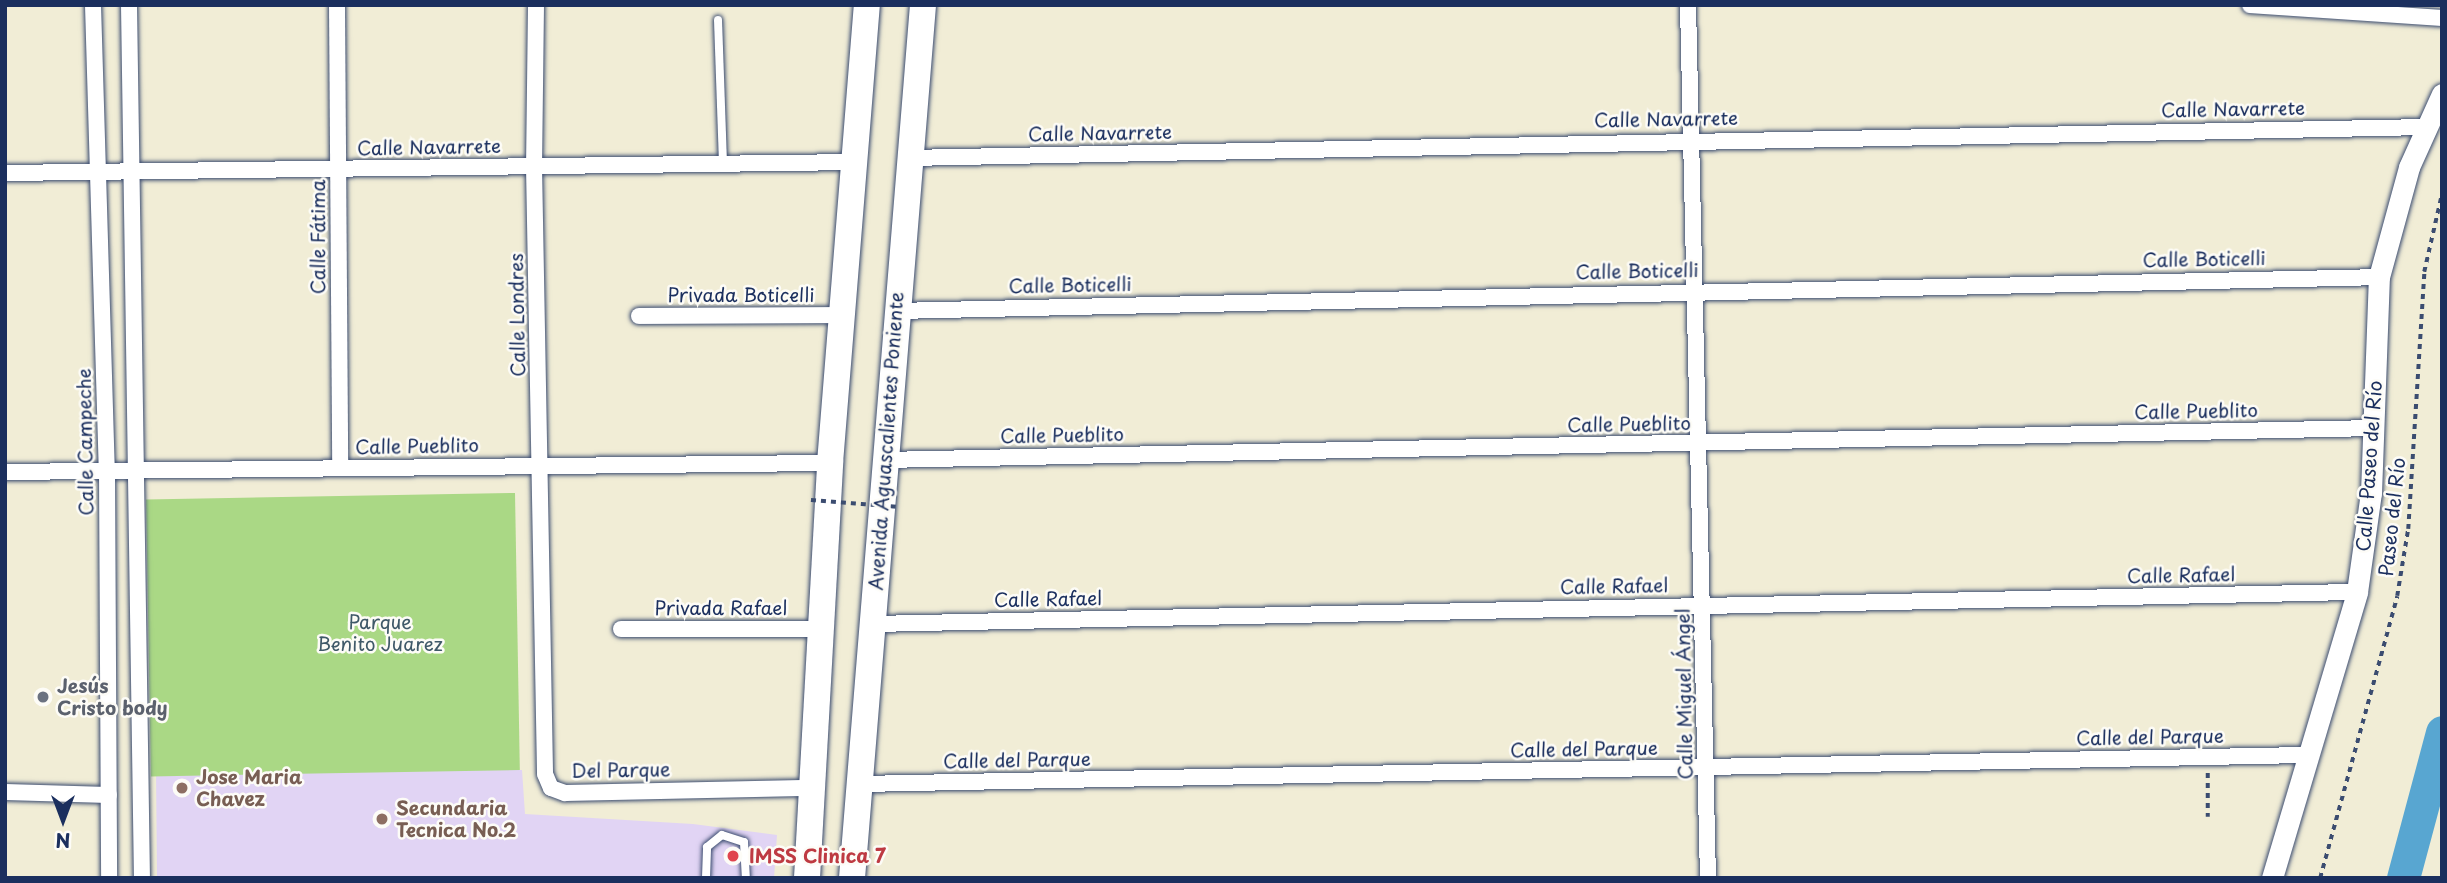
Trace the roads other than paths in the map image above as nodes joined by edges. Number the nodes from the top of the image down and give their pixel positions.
1 (93, 5) edge
2 (129, 5) edge
3 (337, 5) edge
4 (536, 5) edge
5 (867, 5) edge
6 (923, 5) edge
7 (1688, 5) edge
8 (2250, 5) edge
9 (2442, 18) edge
10 (718, 20) dead end
11 (2442, 94) edge
12 (2425, 127) junction
13 (1692, 139) junction
14 (908, 158) junction
15 (853, 162) junction
16 (723, 163) junction
17 (534, 166) junction
18 (338, 170) junction
19 (101, 172) junction
20 (134, 172) junction
21 (5, 173) edge
22 (2379, 277) junction
23 (1696, 291) junction
24 (896, 311) junction
25 (843, 315) junction
26 (639, 316) dead end
27 (2374, 428) junction
28 (1700, 443) junction
29 (884, 460) junction
30 (830, 463) junction
31 (541, 466) junction
32 (340, 468) junction
33 (137, 470) junction
34 (107, 471) junction
35 (5, 472) edge
36 (2357, 592) junction
37 (1704, 605) junction
38 (542, 624) joint
39 (873, 624) junction
40 (621, 629) dead end
41 (821, 629) junction
42 (2307, 755) junction
43 (1705, 768) junction
44 (860, 784) junction
45 (814, 788) junction
46 (5, 792) edge
47 (109, 795) junction
48 (109, 878) edge
49 (142, 878) edge
50 (706, 878) edge
51 (746, 878) edge
52 (807, 878) edge
53 (852, 878) edge
54 (1708, 878) edge
55 (2272, 878) edge

1 - 19 street, Calle Campeche
2 - 20 street
3 - 18 street, Calle Fátima
4 - 17 street, Calle Londres
5 - 15 main road
6 - 14 main road, Avenida Aguascalientes Poniente
7 - 13 street, Calle Miguel Ángel
8 - 9 street
10 - 16 lane
11 - 12 street, Calle Paseo del Río
12 - 13 street, Calle Navarrete
12 - 22 street, Calle Paseo del Río
13 - 14 street, Calle Navarrete
13 - 23 street, Calle Miguel Ángel
14 - 24 main road, Avenida Aguascalientes Poniente
15 - 16 street, Calle Navarrete
15 - 25 main road
16 - 17 street, Calle Navarrete
17 - 18 street, Calle Navarrete
17 - 31 street, Calle Londres
18 - 20 street, Calle Navarrete
18 - 32 street, Calle Fátima
19 - 20 street, Calle Navarrete
19 - 21 street, Calle Navarrete
19 - 34 street, Calle Campeche
20 - 33 street
22 - 23 street, Calle Boticelli
22 - 27 street, Calle Paseo del Río
23 - 24 street, Calle Boticelli
23 - 28 street, Calle Miguel Ángel
24 - 29 main road, Avenida Aguascalientes Poniente
25 - 26 street, Privada Boticelli
25 - 30 main road
27 - 28 street, Calle Pueblito
27 - 36 street, Calle Paseo del Río
28 - 29 street, Calle Pueblito
28 - 37 street, Calle Miguel Ángel
29 - 39 main road, Avenida Aguascalientes Poniente
30 - 31 street, Calle Pueblito
30 - 41 main road
31 - 32 street, Calle Pueblito
31 - 38 street, Calle Londres
32 - 33 street, Calle Pueblito
33 - 34 street, Calle Pueblito
33 - 49 street
34 - 35 street, Calle Pueblito
34 - 47 street, Calle Campeche
36 - 37 street, Calle Rafael
36 - 42 street, Calle Paseo del Río
37 - 39 street, Calle Rafael
37 - 43 street, Calle Miguel Ángel
38 - 45 street, Del Parque
39 - 44 main road, Avenida Aguascalientes Poniente
40 - 41 street, Privada Rafael
41 - 45 main road
42 - 43 street, Calle del Parque
42 - 55 street, Calle Paseo del Río
43 - 44 street, Calle del Parque
43 - 54 street, Calle Miguel Ángel
44 - 53 main road, Avenida Aguascalientes Poniente
45 - 52 main road
46 - 47 street
47 - 48 street, Calle Campeche
50 - 51 lane

